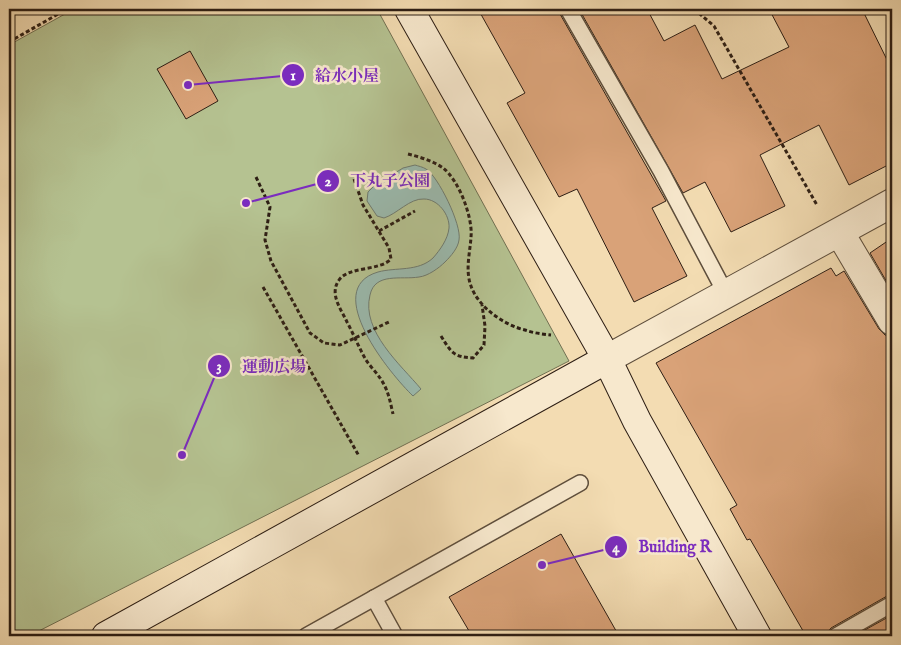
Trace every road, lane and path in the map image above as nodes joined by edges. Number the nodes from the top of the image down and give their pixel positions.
1 (68, 9) edge
2 (409, 9) edge
3 (568, 9) edge
4 (694, 9) edge
5 (9, 42) edge
6 (408, 154) dead end
7 (256, 177) dead end
8 (354, 179) dead end
9 (892, 204) edge
10 (818, 207) dead end
11 (415, 211) dead end
12 (379, 231) junction
13 (840, 233) junction
14 (263, 287) dead end
15 (726, 294) junction
16 (482, 304) junction
17 (391, 321) dead end
18 (892, 321) edge
19 (551, 335) dead end
20 (441, 336) dead end
21 (354, 338) junction
22 (607, 359) junction
23 (393, 414) dead end
24 (9, 424) edge
25 (11, 429) dead end
26 (361, 459) dead end
27 (580, 483) dead end
28 (374, 598) junction
29 (892, 604) edge
30 (106, 636) edge
31 (306, 636) edge
32 (395, 636) edge
33 (757, 636) edge
34 (836, 636) edge

1 - 5 path
2 - 22 street
3 - 15 lane
4 - 10 path
6 - 16 path
7 - 21 path
8 - 12 path
9 - 13 street
11 - 12 path
12 - 21 path
13 - 15 street
13 - 18 street
14 - 26 path
15 - 22 street
16 - 19 path
16 - 20 path
17 - 21 path
21 - 23 path
22 - 30 street
22 - 33 street
24 - 25 path
27 - 28 lane
28 - 31 lane
28 - 32 lane
29 - 34 lane

